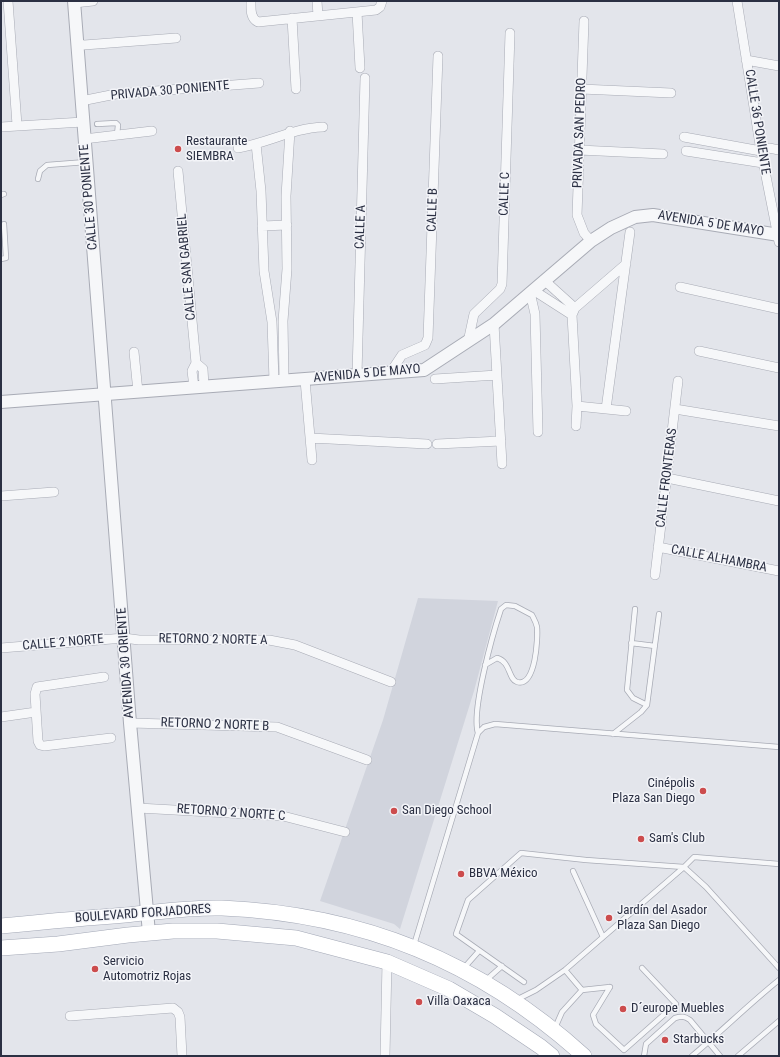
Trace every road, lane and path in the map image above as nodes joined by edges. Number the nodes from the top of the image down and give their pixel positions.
1 (8, 1) edge
2 (93, 1) edge
3 (251, 1) edge
4 (317, 1) edge
5 (382, 1) edge
6 (737, 1) edge
7 (74, 2) edge
8 (357, 12) junction
9 (318, 16) junction
10 (292, 18) junction
11 (584, 21) dead end
12 (510, 33) dead end
13 (176, 38) dead end
14 (77, 43) junction
15 (438, 56) dead end
16 (746, 60) junction
17 (779, 66) edge
18 (360, 68) dead end
19 (365, 78) dead end
20 (259, 83) dead end
21 (296, 89) dead end
22 (581, 89) junction
23 (671, 93) dead end
24 (81, 101) junction
25 (83, 122) junction
26 (97, 124) dead end
27 (17, 125) junction
28 (1, 126) edge
29 (323, 127) dead end
30 (152, 131) dead end
31 (290, 131) junction
32 (117, 135) junction
33 (684, 137) dead end
34 (84, 139) junction
35 (256, 144) junction
36 (238, 148) dead end
37 (579, 150) junction
38 (779, 150) edge
39 (686, 151) dead end
40 (761, 151) junction
41 (664, 154) dead end
42 (86, 162) junction
43 (763, 163) junction
44 (178, 171) dead end
45 (38, 179) dead end
46 (4, 224) dead end
47 (287, 225) junction
48 (262, 226) junction
49 (630, 232) dead end
50 (778, 237) edge
51 (591, 241) junction
52 (1, 259) edge
53 (626, 264) junction
54 (544, 280) junction
55 (680, 287) dead end
56 (532, 291) junction
57 (779, 309) edge
58 (573, 311) junction
59 (494, 324) junction
60 (468, 342) junction
61 (699, 351) dead end
62 (134, 352) dead end
63 (779, 368) edge
64 (390, 373) junction
65 (357, 375) junction
66 (497, 375) junction
67 (435, 379) dead end
68 (305, 380) junction
69 (279, 381) junction
70 (678, 381) dead end
71 (199, 387) junction
72 (138, 392) junction
73 (104, 393) junction
74 (1, 402) edge
75 (577, 406) junction
76 (606, 409) junction
77 (675, 409) junction
78 (626, 411) dead end
79 (576, 426) dead end
80 (779, 426) edge
81 (538, 432) dead end
82 (310, 438) junction
83 (501, 441) junction
84 (427, 444) dead end
85 (437, 444) dead end
86 (312, 460) dead end
87 (502, 464) dead end
88 (666, 478) junction
89 (54, 492) dead end
90 (1, 496) edge
91 (779, 501) edge
92 (658, 547) junction
93 (779, 571) edge
94 (655, 575) dead end
95 (634, 608) dead end
96 (659, 614) dead end
97 (124, 638) junction
98 (632, 643) junction
99 (655, 646) junction
100 (1, 648) edge
101 (485, 665) junction
102 (104, 677) dead end
103 (391, 682) dead end
104 (647, 705) junction
105 (36, 712) junction
106 (1, 717) edge
107 (130, 723) junction
108 (478, 733) junction
109 (613, 734) junction
110 (111, 738) dead end
111 (779, 747) edge
112 (366, 760) dead end
113 (138, 808) junction
114 (346, 832) dead end
115 (779, 864) edge
116 (684, 867) junction
117 (573, 871) dead end
118 (146, 912) junction
119 (1, 926) edge
120 (149, 933) junction
121 (603, 937) junction
122 (413, 947) junction
123 (1, 948) edge
124 (479, 951) junction
125 (387, 962) junction
126 (502, 966) junction
127 (642, 968) dead end
128 (779, 968) edge
129 (462, 970) junction
130 (565, 970) junction
131 (779, 980) edge
132 (484, 982) junction
133 (524, 982) dead end
134 (582, 990) junction
135 (514, 1001) junction
136 (70, 1016) dead end
137 (779, 1021) edge
138 (554, 1029) junction
139 (708, 1043) junction
140 (182, 1056) edge
141 (385, 1056) edge
142 (552, 1056) edge
143 (584, 1056) edge
144 (644, 1056) edge
145 (692, 1056) edge
146 (720, 1056) edge
147 (738, 1056) edge

1 - 27 street
2 - 7 street
3 - 10 street
4 - 9 street
5 - 8 street
6 - 16 street, CALLE 36 PONIENTE
7 - 14 street, CALLE 30 PONIENTE
8 - 9 street
8 - 18 street
9 - 10 street
10 - 21 street
11 - 22 street, PRIVADA SAN PEDRO
12 - 60 street, CALLE C
13 - 14 street
14 - 24 street, CALLE 30 PONIENTE
15 - 64 street, CALLE B
16 - 17 street
16 - 40 street, CALLE 36 PONIENTE
19 - 65 street, CALLE A
20 - 24 street, PRIVADA 30 PONIENTE
22 - 23 street
22 - 37 street, PRIVADA SAN PEDRO
24 - 25 street, CALLE 30 PONIENTE
25 - 27 street
25 - 34 street, CALLE 30 PONIENTE
26 - 32 lane
27 - 28 street
29 - 31 street
30 - 32 street
31 - 35 street
31 - 47 street
32 - 34 street
33 - 40 street
34 - 42 street, CALLE 30 PONIENTE
35 - 36 street
35 - 48 street
37 - 41 street
37 - 51 street, PRIVADA SAN PEDRO
38 - 40 street
39 - 43 street
40 - 43 street, CALLE 36 PONIENTE
42 - 45 lane
42 - 73 street, CALLE 30 PONIENTE
43 - 50 street, CALLE 36 PONIENTE
44 - 71 street, CALLE SAN GABRIEL
46 - 52 lane
47 - 48 street
47 - 69 street
48 - 69 street
49 - 53 street
50 - 51 street, AVENIDA 5 DE MAYO
51 - 54 street, AVENIDA 5 DE MAYO
53 - 58 street
53 - 76 street
54 - 56 street, AVENIDA 5 DE MAYO
54 - 58 street
55 - 57 street
56 - 58 street
56 - 59 street, AVENIDA 5 DE MAYO
56 - 81 street
58 - 75 street
59 - 60 street, AVENIDA 5 DE MAYO
59 - 66 street
60 - 64 street, AVENIDA 5 DE MAYO
61 - 63 street
62 - 72 street
64 - 65 street, AVENIDA 5 DE MAYO
65 - 68 street, AVENIDA 5 DE MAYO
66 - 67 street
66 - 83 street
68 - 69 street, AVENIDA 5 DE MAYO
68 - 82 street
69 - 71 street, AVENIDA 5 DE MAYO
70 - 77 street, CALLE FRONTERAS
71 - 72 street, AVENIDA 5 DE MAYO
72 - 73 street, AVENIDA 5 DE MAYO
73 - 74 street, AVENIDA 5 DE MAYO
73 - 97 street, AVENIDA 30 ORIENTE
75 - 76 street
75 - 79 street
76 - 78 street
77 - 80 street
77 - 88 street, CALLE FRONTERAS
82 - 84 street
82 - 86 street
83 - 85 street
83 - 87 street
88 - 91 street
88 - 92 street, CALLE FRONTERAS
89 - 90 street
92 - 93 street, CALLE ALHAMBRA
92 - 94 street, CALLE FRONTERAS
95 - 98 lane
96 - 99 lane
97 - 100 street, CALLE 2 NORTE
97 - 103 street, RETORNO 2 NORTE A
97 - 107 street, AVENIDA 30 ORIENTE
98 - 99 lane
98 - 104 lane
99 - 104 lane
101 - 101 lane
101 - 108 lane
102 - 105 street
104 - 109 lane
105 - 106 street
105 - 110 street
107 - 112 street, RETORNO 2 NORTE B
107 - 113 street, AVENIDA 30 ORIENTE
108 - 109 lane
108 - 122 lane
109 - 111 lane
113 - 114 street, RETORNO 2 NORTE C
113 - 118 street, AVENIDA 30 ORIENTE
115 - 116 lane
116 - 121 lane
116 - 124 lane
116 - 128 lane
117 - 121 lane
118 - 119 main road, BOULEVARD FORJADORES
118 - 120 street, AVENIDA 30 ORIENTE
118 - 122 main road, BOULEVARD FORJADORES
120 - 123 main road, BOULEVARD FORJADORES
120 - 125 main road, BOULEVARD FORJADORES
121 - 130 lane
122 - 129 main road, BOULEVARD FORJADORES
124 - 126 lane
124 - 129 lane
125 - 141 street
125 - 142 main road, BOULEVARD FORJADORES
126 - 132 lane
126 - 133 lane
127 - 134 lane
129 - 132 main road, BOULEVARD FORJADORES
130 - 134 lane
130 - 135 lane
131 - 139 lane
132 - 135 main road, BOULEVARD FORJADORES
134 - 138 lane
135 - 138 main road, BOULEVARD FORJADORES
136 - 140 street
137 - 147 lane
138 - 143 main road, BOULEVARD FORJADORES
139 - 144 lane
139 - 145 lane
139 - 146 lane

